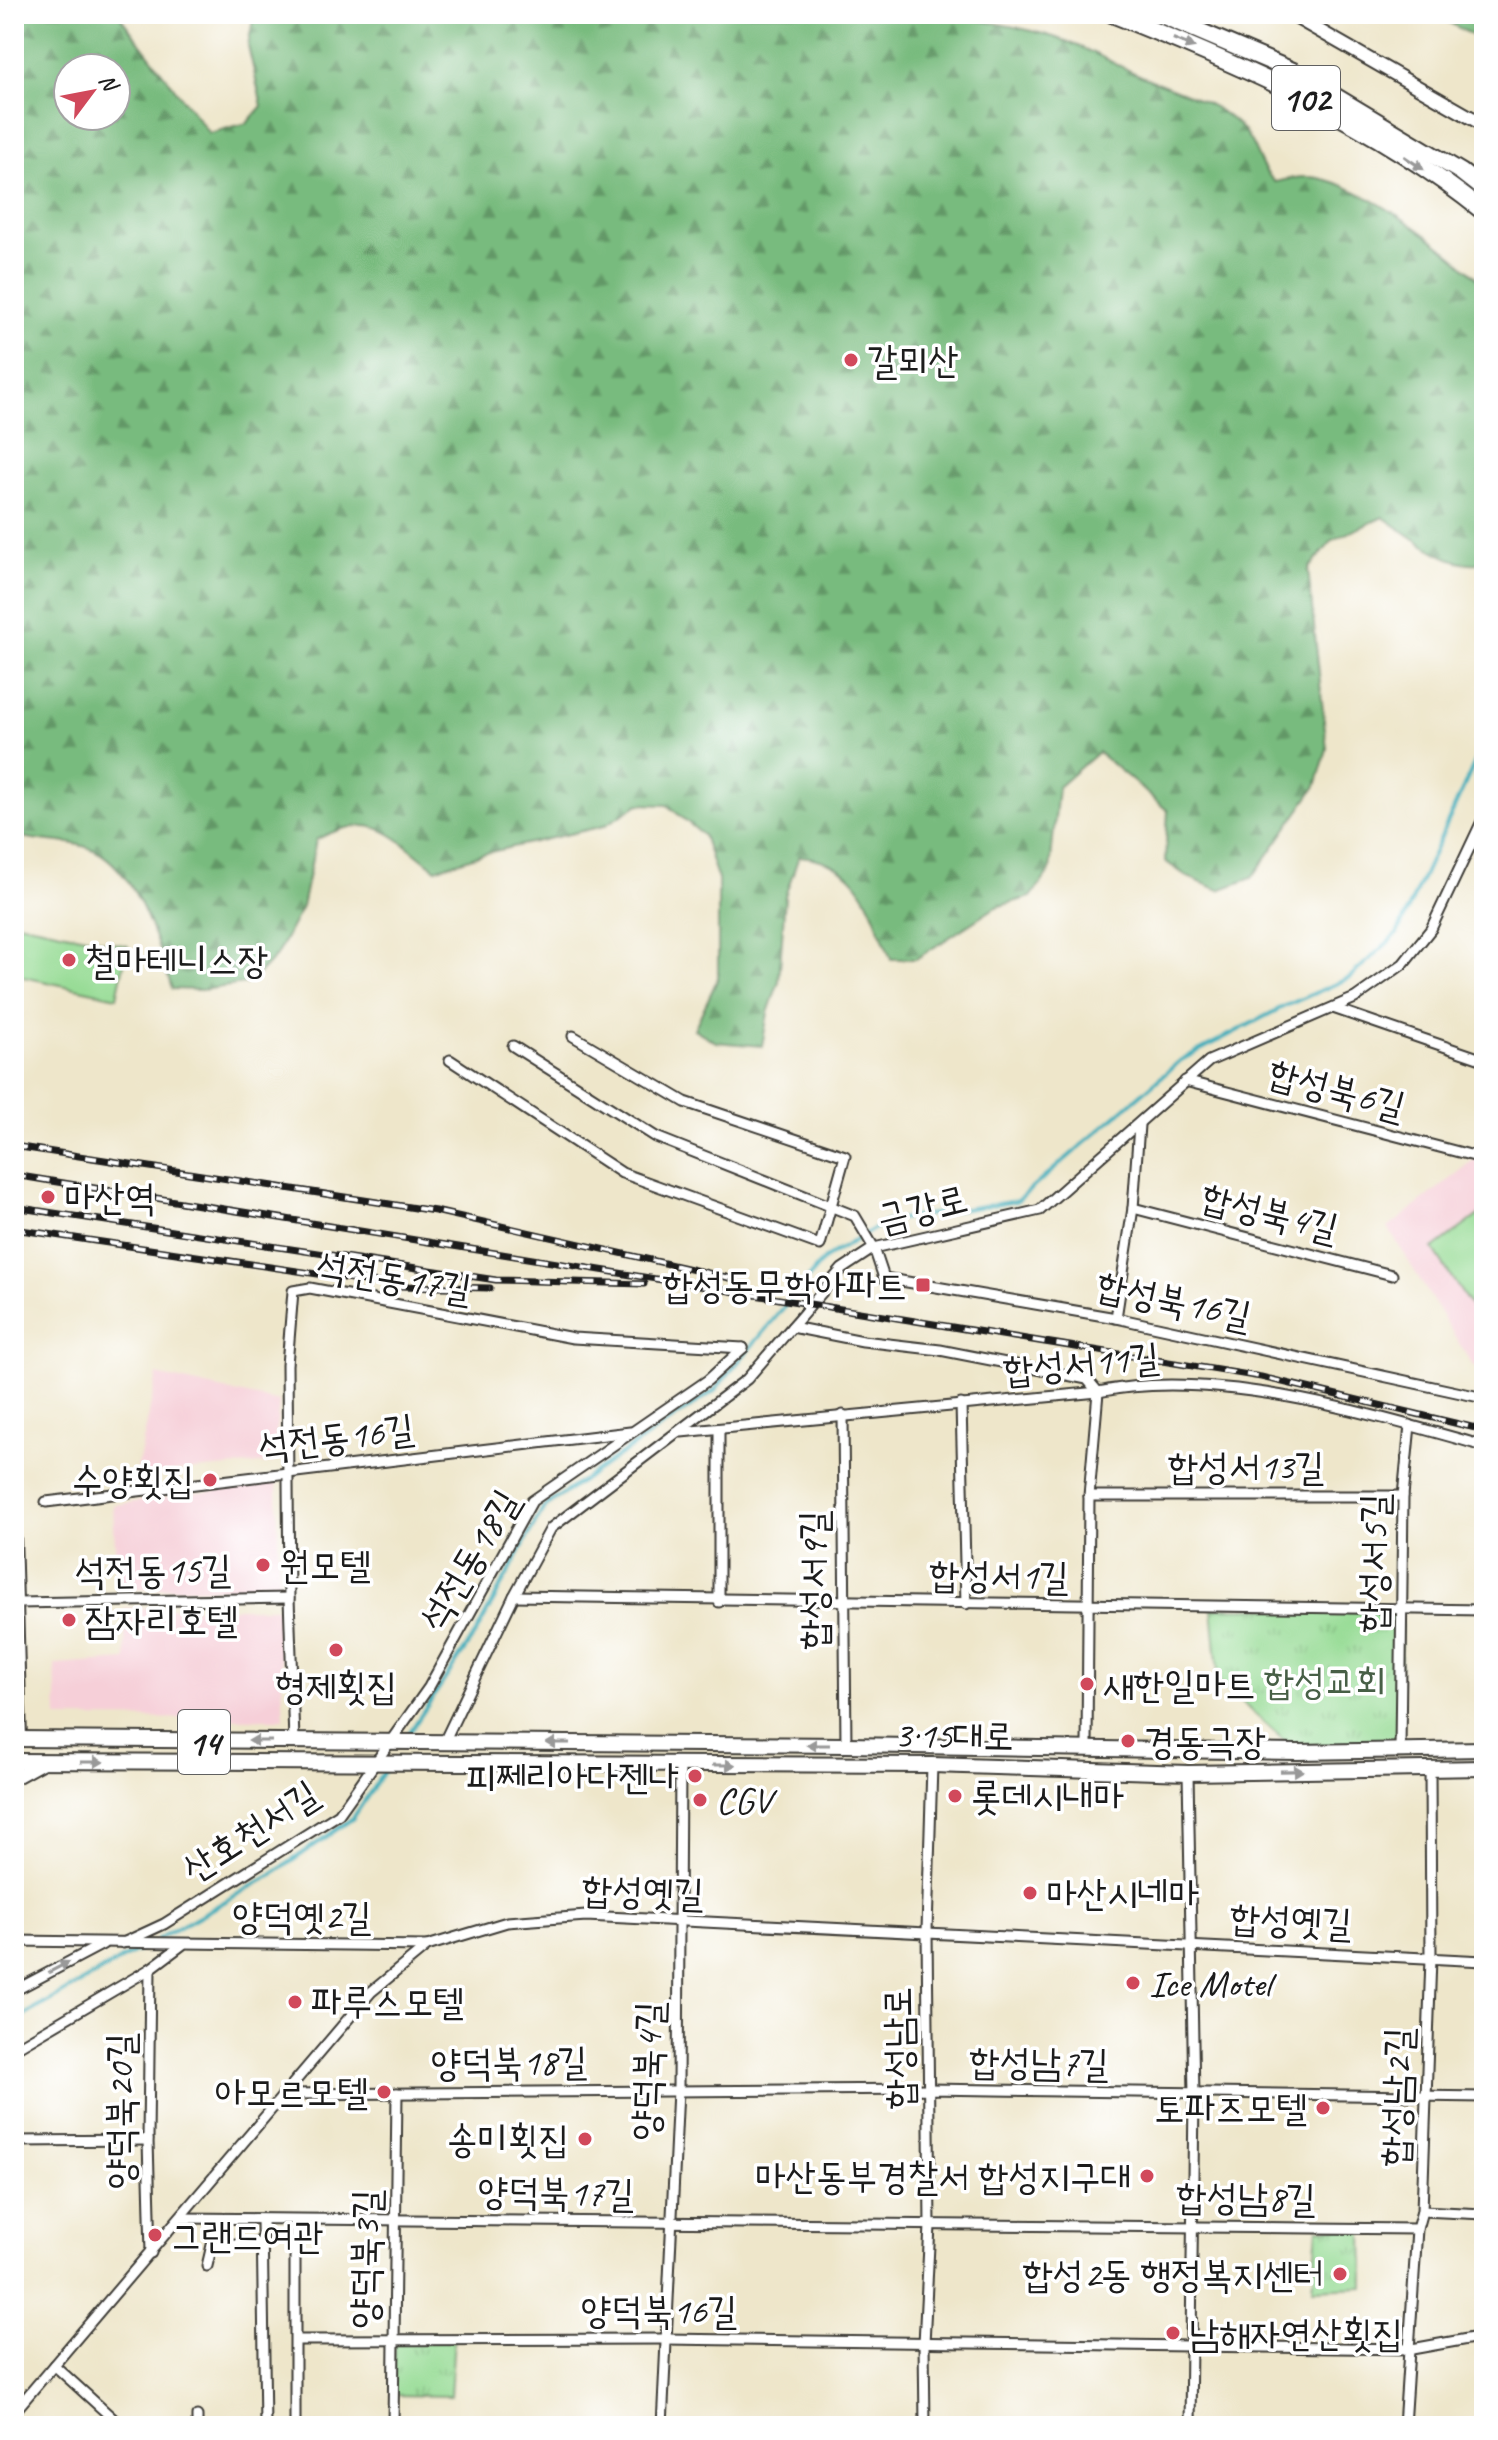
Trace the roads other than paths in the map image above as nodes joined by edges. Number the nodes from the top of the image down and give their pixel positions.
1 (1112, 14) edge
2 (1159, 14) edge
3 (1290, 14) edge
4 (1484, 125) edge
5 (1484, 190) edge
6 (1484, 212) edge
7 (1484, 817) edge
8 (1333, 1008) junction
9 (573, 1036) dead end
10 (513, 1046) dead end
11 (450, 1060) dead end
12 (1484, 1060) edge
13 (1185, 1081) junction
14 (1139, 1125) junction
15 (1484, 1147) edge
16 (831, 1207) junction
17 (1133, 1208) junction
18 (873, 1246) junction
19 (1392, 1275) dead end
20 (1116, 1318) junction
21 (792, 1327) junction
22 (743, 1348) joint
23 (1098, 1392) junction
24 (1484, 1398) edge
25 (961, 1404) junction
26 (843, 1415) junction
27 (1410, 1425) junction
28 (719, 1430) junction
29 (633, 1431) junction
30 (679, 1432) junction
31 (1484, 1446) edge
32 (288, 1473) junction
33 (1089, 1496) junction
34 (1403, 1496) junction
35 (46, 1502) dead end
36 (14, 1534) edge
37 (514, 1596) junction
38 (289, 1598) junction
39 (719, 1602) junction
40 (842, 1602) junction
41 (966, 1604) junction
42 (16, 1607) edge
43 (1089, 1607) junction
44 (1401, 1610) junction
45 (1484, 1610) edge
46 (17, 1739) edge
47 (294, 1741) junction
48 (437, 1742) junction
49 (391, 1744) junction
50 (846, 1745) junction
51 (1087, 1747) junction
52 (1484, 1749) edge
53 (1400, 1750) junction
54 (14, 1761) edge
55 (43, 1762) junction
56 (377, 1764) junction
57 (680, 1765) junction
58 (932, 1765) junction
59 (1430, 1768) junction
60 (1484, 1768) edge
61 (1188, 1773) junction
62 (14, 1778) edge
63 (681, 1923) junction
64 (927, 1931) junction
65 (14, 1941) edge
66 (123, 1943) junction
67 (104, 1944) junction
68 (179, 1945) junction
69 (1190, 1945) junction
70 (427, 1946) junction
71 (1431, 1958) junction
72 (1484, 1961) edge
73 (150, 1969) junction
74 (14, 1991) edge
75 (14, 2049) edge
76 (928, 2089) junction
77 (678, 2090) junction
78 (397, 2093) junction
79 (283, 2094) junction
80 (1427, 2095) junction
81 (1194, 2096) junction
82 (1484, 2097) edge
83 (148, 2140) junction
84 (14, 2141) edge
85 (1422, 2211) junction
86 (1484, 2214) edge
87 (181, 2218) junction
88 (397, 2218) junction
89 (262, 2220) junction
90 (295, 2220) junction
91 (671, 2224) junction
92 (930, 2226) junction
93 (1192, 2226) junction
94 (1417, 2229) junction
95 (263, 2243) junction
96 (151, 2253) junction
97 (207, 2266) dead end
98 (1484, 2336) edge
99 (394, 2339) junction
100 (665, 2339) junction
101 (297, 2340) junction
102 (924, 2343) junction
103 (1191, 2346) junction
104 (1412, 2349) junction
105 (54, 2365) junction
106 (14, 2412) edge
107 (121, 2426) edge
108 (265, 2426) edge
109 (295, 2426) edge
110 (393, 2426) edge
111 (662, 2426) edge
112 (925, 2426) edge
113 (1190, 2426) edge
114 (1404, 2426) edge

1 -> 6 highway, 102
2 - 5 highway, 102
3 - 4 main road
7 - 8 street, 금강로
8 - 12 street
8 - 13 street, 금강로
9 - 16 street
10 - 16 street
11 - 16 street
13 - 14 street, 금강로
13 - 15 street, 합성북6길
14 - 17 street
14 - 18 street, 금강로
16 - 18 street
17 - 19 street, 합성북4길
17 - 20 street
18 - 20 street, 합성북16길
18 - 21 street, 금강로
20 - 24 street, 합성북16길
21 - 23 street
21 - 30 street, 금강로
22 - 29 street, 석전동18길
22 - 32 street, 석전동17길
23 - 25 street, 합성서11길
23 - 27 street, 합성서11길
23 - 33 street
25 - 26 street, 합성서11길
25 - 41 street
26 - 28 street, 합성서11길
26 - 40 street, 합성서9길
27 - 31 street, 합성서11길
27 - 34 street, 합성서5길
28 - 30 street, 합성서11길
28 - 39 street
29 - 32 street, 석전동16길
29 - 49 street, 석전동18길
30 - 37 street, 금강로
32 - 35 street, 석전동16길
32 - 38 street, 석전동17길
33 - 34 street, 합성서13길
33 - 43 street
34 - 44 street, 합성서5길
36 - 42 main road
37 - 39 street, 합성서1길
37 - 48 street, 금강로
38 - 42 street, 석전동15길
38 - 47 street, 석전동17길
39 - 40 street, 합성서1길
40 - 41 street, 합성서1길
40 - 50 street, 합성서9길
41 - 43 street, 합성서1길
42 - 46 main road
43 - 44 street, 합성서1길
43 - 51 street
44 - 45 street, 합성서1길
44 - 53 street, 합성서5길
47 -> 46 main road, 14
47 - 49 main road, 14
48 - 49 main road, 14
50 -> 48 main road, 3·15대로 / 14
49 - 56 street, 산호천서길
50 - 51 main road, 3·15대로 / 14
51 - 53 main road, 3·15대로 / 14
52 - 53 main road, 3·15대로 / 14
54 - 55 main road, 14
55 -> 56 main road, 14
55 - 62 main road
56 - 57 main road, 3·15대로 / 14
56 - 66 street, 산호천서길
57 -> 58 main road, 3·15대로 / 14
57 - 63 street, 양덕북4길
58 - 61 main road, 3·15대로 / 14
58 - 64 street, 합성남로
59 - 60 main road, 3·15대로 / 14
61 -> 59 main road, 3·15대로 / 14
59 - 71 street, 합성남2길
61 - 69 street
63 - 64 street, 합성옛길
63 - 70 street, 합성옛길
63 - 77 street, 양덕북4길
64 - 69 street, 합성옛길
64 - 76 street, 합성남로
65 - 67 street
66 - 67 street
66 - 68 street, 양덕옛2길
74 -> 67 street
68 - 70 street, 양덕옛2길
68 - 73 street
69 - 71 street, 합성옛길
69 - 81 street
70 - 79 street, 합성옛길
71 - 72 street, 합성옛길
71 - 80 street, 합성남2길
73 - 75 street
73 - 83 street, 양덕북20길
76 - 77 street, 양덕북18길
76 - 81 street, 합성남7길
76 - 92 street, 합성남로
77 - 78 street, 양덕북18길
77 - 91 street, 양덕북4길
78 - 79 street, 양덕북18길
78 - 88 street, 양덕북3길
79 - 87 street, 합성옛길
80 - 81 street, 합성남7길
80 - 82 street, 합성남7길
80 - 85 street, 합성남2길
81 - 93 street
83 - 84 street
83 - 96 street, 양덕북20길
85 - 86 street
85 - 94 street, 합성남2길
87 - 89 street, 양덕북17길
87 - 96 street, 합성옛길
88 - 90 street, 양덕북17길
88 - 91 street, 양덕북17길
88 - 99 street, 양덕북3길
89 - 90 street, 양덕북17길
89 - 95 street
90 - 101 street
91 - 92 street, 양덕북17길
91 - 100 street, 양덕북4길
92 - 93 street, 합성남8길
92 - 102 street, 합성남로
93 - 94 street, 합성남8길
93 - 103 street
94 - 104 street, 합성남2길
95 - 97 street
95 - 108 street
96 - 105 street, 합성옛길
98 - 104 street, 양덕북16길
99 - 100 street, 양덕북16길
99 - 101 street, 양덕북16길
99 - 110 street, 양덕북3길
100 - 102 street, 양덕북16길
100 - 111 street, 양덕북4길
101 - 109 street
102 - 103 street, 양덕북16길
102 - 112 street, 합성남로
103 - 104 street, 양덕북16길
103 - 113 street
104 - 114 street, 합성남2길
105 - 106 street, 합성옛길
105 - 107 street

